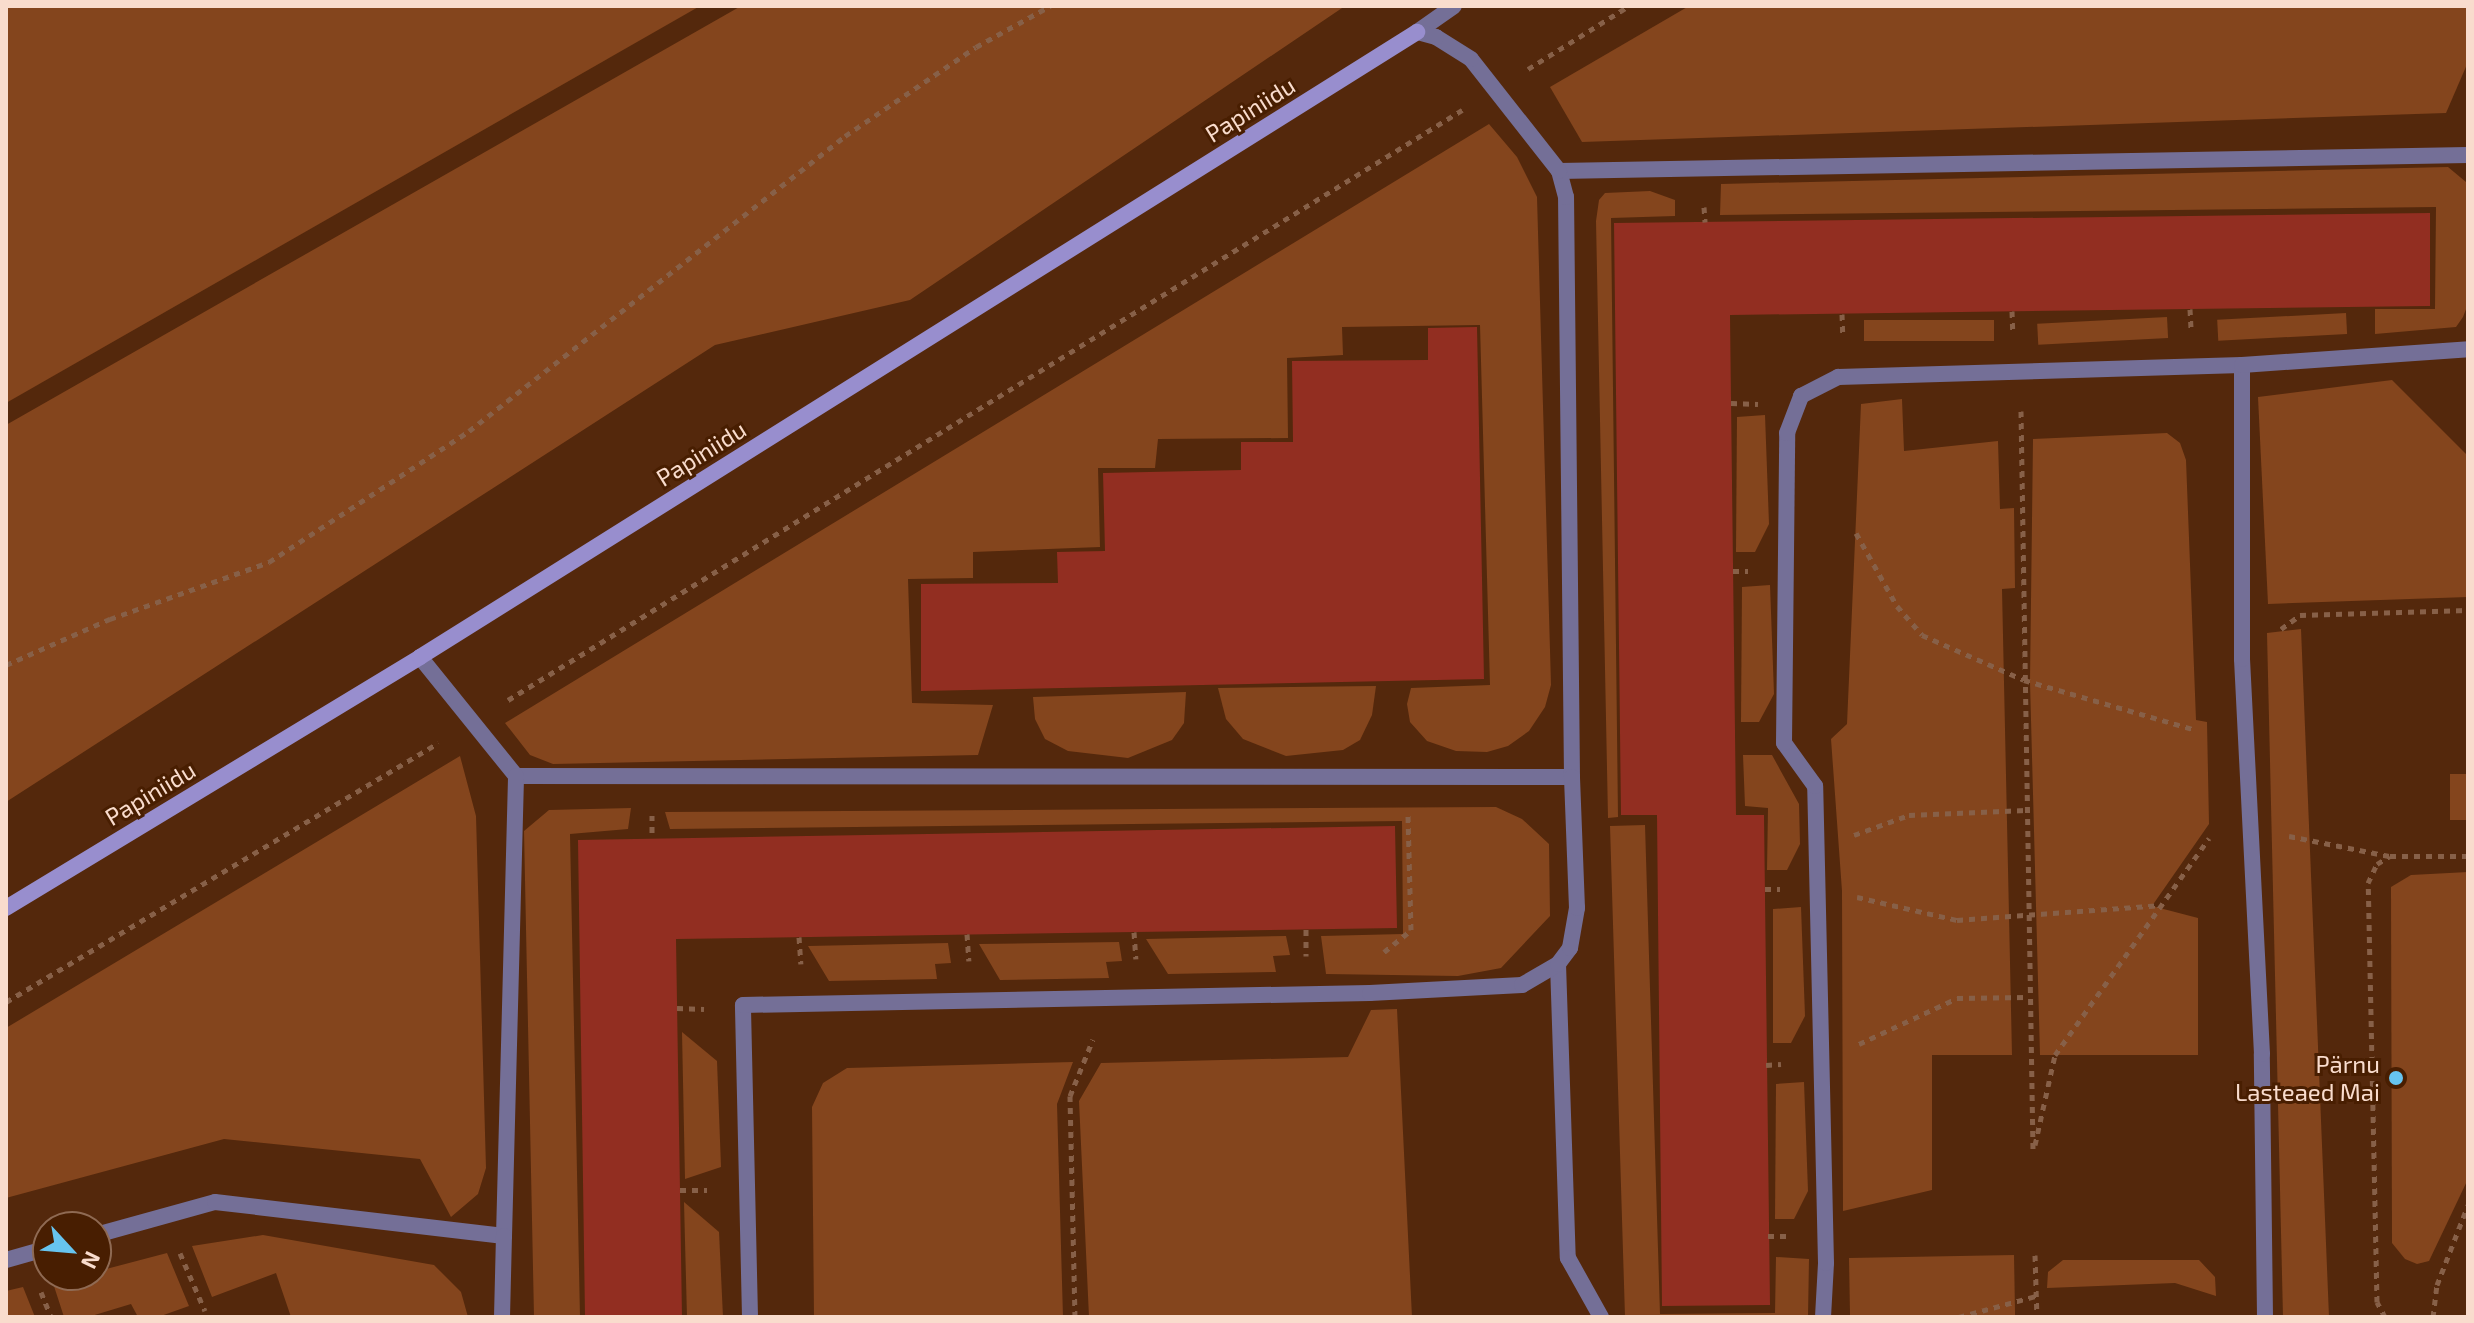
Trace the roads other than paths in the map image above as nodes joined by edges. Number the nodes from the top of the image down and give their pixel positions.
1 (1454, 6) edge
2 (1417, 32) junction
3 (2468, 155) edge
4 (1559, 171) junction
5 (2468, 349) edge
6 (2242, 365) junction
7 (420, 657) junction
8 (516, 776) junction
9 (1572, 777) junction
10 (6, 908) edge
11 (1558, 964) junction
12 (112, 1231) edge
13 (504, 1236) junction
14 (32, 1253) edge
15 (6, 1260) edge
16 (502, 1317) edge
17 (750, 1317) edge
18 (1601, 1317) edge
19 (1823, 1317) edge
20 (2265, 1317) edge

1 - 2 street
2 - 4 street
2 - 7 street, Papiniidu
3 - 4 street
4 - 9 street
5 - 6 street
6 - 19 street
6 - 20 street
7 - 8 street
7 - 10 street, Papiniidu
8 - 9 street
8 - 13 street
9 - 11 street
11 - 17 street
11 - 18 street
12 - 13 street
13 - 16 street
14 - 15 street

